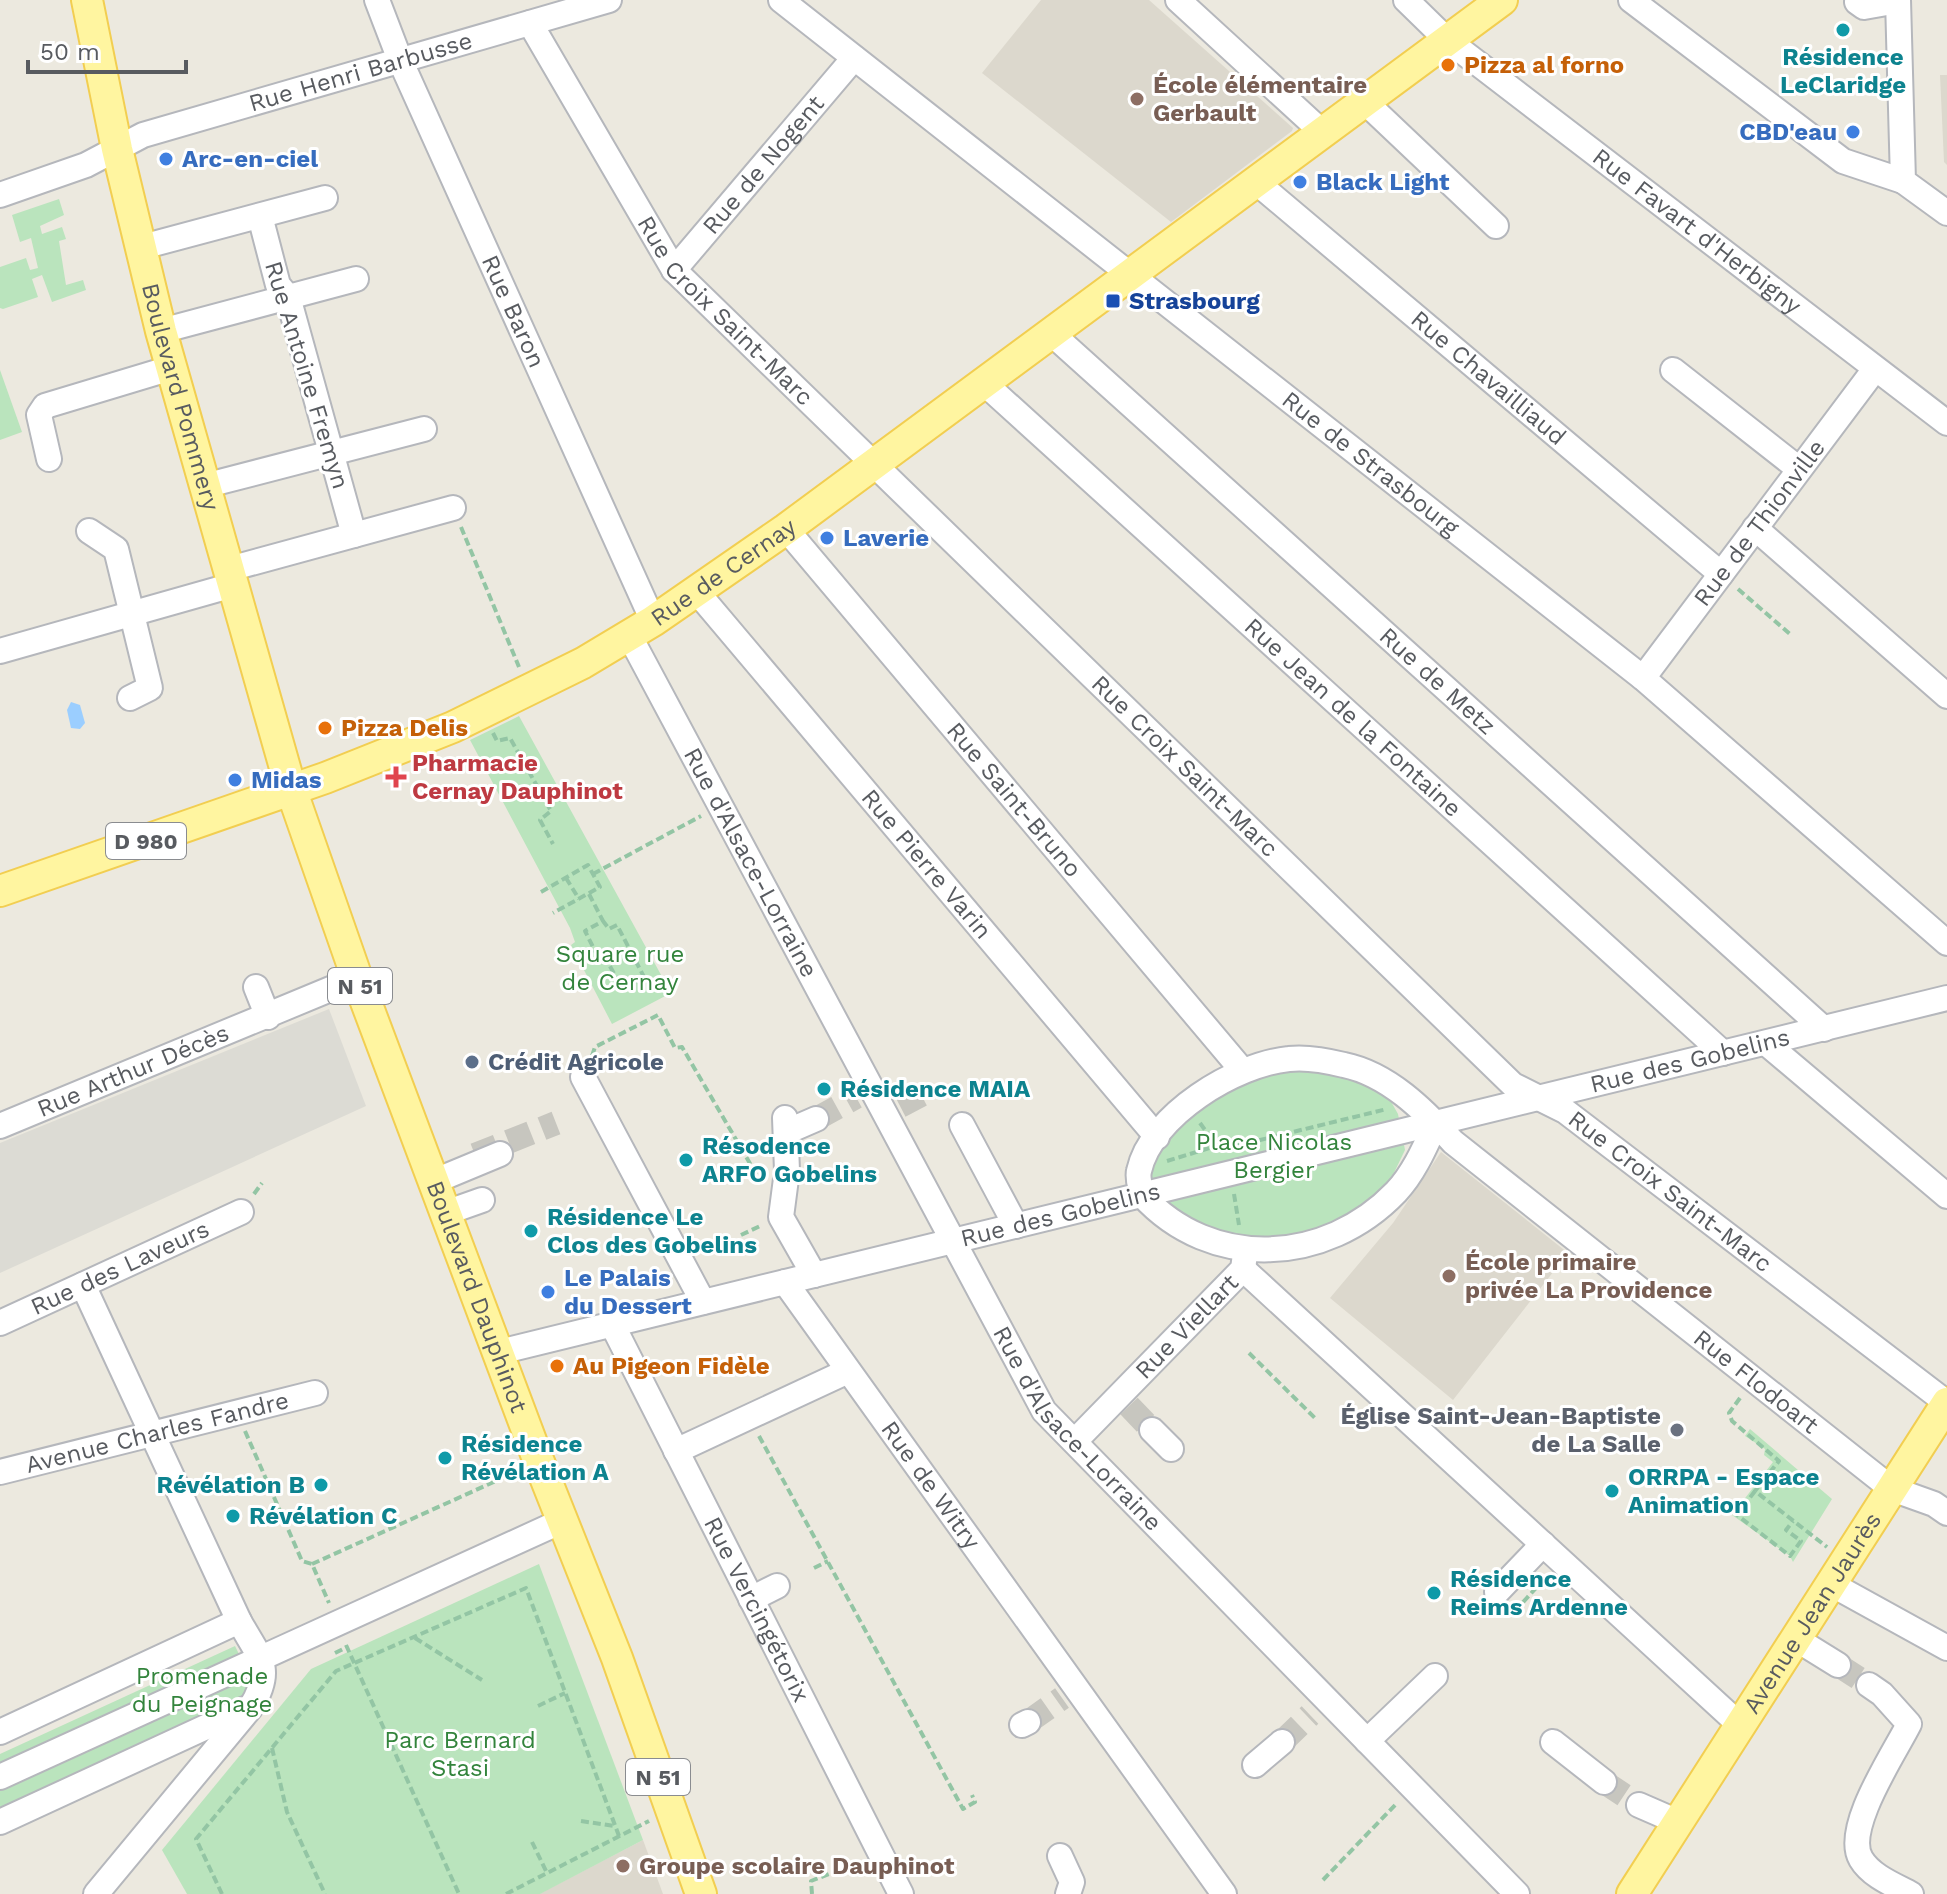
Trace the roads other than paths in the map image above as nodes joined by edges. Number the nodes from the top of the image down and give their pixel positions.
1 (87, 0) edge
2 (377, 0) edge
3 (781, 0) edge
4 (1178, 0) edge
5 (1406, 0) edge
6 (1502, 0) edge
7 (1631, 0) edge
8 (1898, 1) edge
9 (595, 2) edge
10 (1857, 2) edge
11 (530, 23) junction
12 (1446, 39) junction
13 (854, 58) junction
14 (400, 60) junction
15 (1363, 100) junction
16 (1321, 131) junction
17 (117, 149) junction
18 (1903, 181) junction
19 (1256, 182) junction
20 (0, 195) edge
21 (325, 198) dead end
22 (1947, 213) edge
23 (260, 216) junction
24 (1496, 226) dead end
25 (142, 247) junction
26 (674, 270) junction
27 (1129, 276) junction
28 (356, 279) dead end
29 (288, 297) junction
30 (161, 331) junction
31 (1051, 333) junction
32 (171, 368) junction
33 (1875, 369) junction
34 (1673, 370) dead end
35 (984, 383) junction
36 (1947, 423) edge
37 (424, 429) dead end
38 (331, 453) junction
39 (49, 459) dead end
40 (873, 465) junction
41 (1799, 469) junction
42 (204, 486) junction
43 (453, 508) road end
44 (1755, 528) junction
45 (786, 529) junction
46 (89, 531) dead end
47 (354, 535) junction
48 (1721, 574) junction
49 (231, 577) junction
50 (697, 592) junction
51 (133, 613) junction
52 (641, 628) junction
53 (0, 651) edge
54 (1643, 678) junction
55 (1947, 696) edge
56 (130, 698) dead end
57 (291, 789) junction
58 (0, 891) edge
59 (1947, 943) edge
60 (357, 978) junction
61 (256, 987) dead end
62 (1947, 998) edge
63 (268, 1017) junction
64 (1824, 1029) junction
65 (1766, 1043) junction
66 (1723, 1053) junction
67 (1242, 1070) junction
68 (583, 1077) road end
69 (1541, 1098) junction
70 (816, 1119) tunnel mouth
71 (1436, 1123) junction
72 (962, 1125) dead end
73 (0, 1126) edge
74 (1157, 1137) junction
75 (500, 1154) tunnel mouth
76 (435, 1181) junction
77 (1140, 1187) junction
78 (1947, 1196) edge
79 (482, 1200) dead end
80 (241, 1212) dead end
81 (448, 1212) junction
82 (1016, 1226) junction
83 (954, 1241) junction
84 (1246, 1257) junction
85 (814, 1275) junction
86 (785, 1282) junction
87 (83, 1285) junction
88 (703, 1302) junction
89 (0, 1323) edge
90 (612, 1324) junction
91 (499, 1352) junction
92 (848, 1371) junction
93 (315, 1393) dead end
94 (1945, 1410) edge
95 (1152, 1430) tunnel mouth
96 (153, 1434) junction
97 (1075, 1441) junction
98 (1171, 1449) dead end
99 (676, 1451) junction
100 (0, 1472) edge
101 (1892, 1489) junction
102 (1947, 1513) edge
103 (562, 1521) junction
104 (1552, 1552) junction
105 (1838, 1573) junction
106 (777, 1586) dead end
107 (1497, 1592) dead end
108 (751, 1599) junction
109 (239, 1621) junction
110 (1796, 1639) junction
111 (1947, 1648) edge
112 (263, 1663) junction
113 (1838, 1665) tunnel mouth
114 (1435, 1676) dead end
115 (1869, 1685) tunnel mouth
116 (251, 1707) junction
117 (1741, 1726) junction
118 (0, 1732) edge
119 (1367, 1741) junction
120 (1282, 1742) tunnel mouth
121 (1553, 1742) dead end
122 (1255, 1765) dead end
123 (0, 1777) edge
124 (1604, 1782) tunnel mouth
125 (1639, 1805) tunnel mouth
126 (0, 1822) edge
127 (1678, 1822) junction
128 (1060, 1856) dead end
129 (96, 1894) edge
130 (701, 1894) edge
131 (901, 1894) edge
132 (1068, 1894) edge
133 (1224, 1894) edge
134 (1517, 1894) edge
135 (1632, 1894) edge
136 (1911, 1894) edge

1 - 17 main road, Boulevard Pommery / N 51
2 - 14 street, Rue Baron
3 - 13 street, Rue de Strasbourg
4 - 16 street
5 - 12 street, Rue Favart d'Herbigny
6 - 12 main road, Rue de Cernay / D 980
7 - 18 street
8 - 10 street
8 - 18 street
9 - 11 street, Rue Henri Barbusse
11 - 14 street, Rue Henri Barbusse
11 - 26 street, Rue Croix Saint-Marc
12 - 15 main road, Rue de Cernay / D 980
12 - 33 street, Rue Favart d'Herbigny
13 - 26 street, Rue de Nogent
13 - 27 street, Rue de Strasbourg
14 - 17 street, Rue Henri Barbusse
14 - 52 street, Rue Baron
15 - 16 main road, Rue de Cernay / D 980
15 - 24 street
16 - 19 main road, Rue de Cernay / D 980
17 - 20 street, Rue Henri Barbusse
17 - 25 main road, Boulevard Pommery / N 51
18 - 22 street
19 - 27 main road, Rue de Cernay / D 980
19 - 48 street, Rue Chavailliaud
21 - 23 street
23 - 25 street
23 - 29 street, Rue Antoine Fremyn
25 - 30 main road, Boulevard Pommery / N 51
26 - 40 street, Rue Croix Saint-Marc
27 - 31 main road, Rue de Cernay / D 980
27 - 54 street, Rue de Strasbourg
28 - 29 street
29 - 30 street
29 - 38 street, Rue Antoine Fremyn
30 - 32 main road, Boulevard Pommery / N 51
31 - 35 main road, Rue de Cernay / D 980
31 - 64 street, Rue de Metz
32 - 39 street
32 - 42 main road, Boulevard Pommery / N 51
33 - 36 street, Rue Favart d'Herbigny
33 - 41 street, Rue de Thionville
34 - 41 street
35 - 40 main road, Rue de Cernay / D 980
35 - 66 street, Rue Jean de la Fontaine
37 - 38 street
38 - 42 street
38 - 47 street, Rue Antoine Fremyn
40 - 45 main road, Rue de Cernay / D 980
40 - 69 street, Rue Croix Saint-Marc
41 - 44 street, Rue de Thionville
42 - 49 main road, Boulevard Pommery / N 51
43 - 47 street
44 - 48 street, Rue de Thionville
44 - 55 street
45 - 50 main road, Rue de Cernay / D 980
45 - 67 street, Rue Saint-Bruno
46 - 51 street
47 - 49 street
48 - 54 street, Rue de Thionville
49 - 51 street
49 - 57 main road, Boulevard Pommery / N 51
50 - 52 main road, Rue de Cernay / D 980
50 - 74 street, Rue Pierre Varin
51 - 53 street
51 - 56 street
52 - 57 main road, Rue de Cernay / D 980
52 - 83 street, Rue d'Alsace-Lorraine
54 - 59 street, Rue de Strasbourg
57 - 58 main road, Rue de Cernay / D 980
57 - 60 main road, Boulevard Dauphinot / N 51
60 - 63 street, Rue Arthur Décès
60 - 76 main road, Boulevard Dauphinot / N 51
61 - 63 street
62 - 64 street, Rue des Gobelins
63 - 73 street, Rue Arthur Décès
64 - 65 street, Rue des Gobelins
65 - 66 street, Rue des Gobelins
65 - 78 street
66 - 69 street, Rue des Gobelins
67 - 71 street
67 - 74 street
68 - 88 street
69 - 71 street, Rue des Gobelins
69 - 94 street, Rue Croix Saint-Marc
70 - 85 street
71 - 77 street, Rue des Gobelins
71 - 84 street
71 - 101 street, Rue Flodoart
72 - 82 street
74 - 77 street
75 - 76 street
76 - 81 main road, Boulevard Dauphinot / N 51
77 - 82 street, Rue des Gobelins
77 - 84 street
79 - 81 street
80 - 87 street, Rue des Laveurs
81 - 91 main road, Boulevard Dauphinot / N 51
82 - 83 street, Rue des Gobelins
83 - 85 street, Rue des Gobelins
83 - 97 street, Rue d'Alsace-Lorraine
84 - 97 street, Rue Viellart
84 - 104 street
85 - 86 street, Rue des Gobelins
86 - 88 street, Rue des Gobelins
86 - 92 street, Rue de Witry
87 - 89 street, Rue des Laveurs
87 - 96 street
88 - 90 street, Rue des Gobelins
90 - 91 street, Rue des Gobelins
90 - 99 street, Rue Vercingétorix
91 - 103 main road, Boulevard Dauphinot / N 51
92 - 99 street
92 - 133 street, Rue de Witry
93 - 96 street, Avenue Charles Fandre
94 - 101 main road, Avenue Jean Jaurès
95 - 98 street
96 - 100 street, Avenue Charles Fandre
96 - 109 street
97 - 119 street, Rue d'Alsace-Lorraine
99 - 108 street, Rue Vercingétorix
101 - 102 street, Rue Flodoart
101 - 105 main road, Avenue Jean Jaurès
103 - 112 street
103 - 130 main road, Boulevard Dauphinot / N 51
104 - 107 street
104 - 117 street
105 - 110 main road, Avenue Jean Jaurès
105 - 111 street
106 - 108 street
108 - 131 street, Rue Vercingétorix
109 - 112 street
109 - 118 street
110 - 113 street
110 - 117 main road, Avenue Jean Jaurès
112 - 116 street
112 - 123 street
114 - 119 street
115 - 136 street
116 - 126 street
116 - 129 street
117 - 127 main road, Avenue Jean Jaurès
119 - 134 street, Rue d'Alsace-Lorraine
120 - 122 street
121 - 124 street
125 - 127 street
127 - 135 main road, Avenue Jean Jaurès
128 - 132 street

